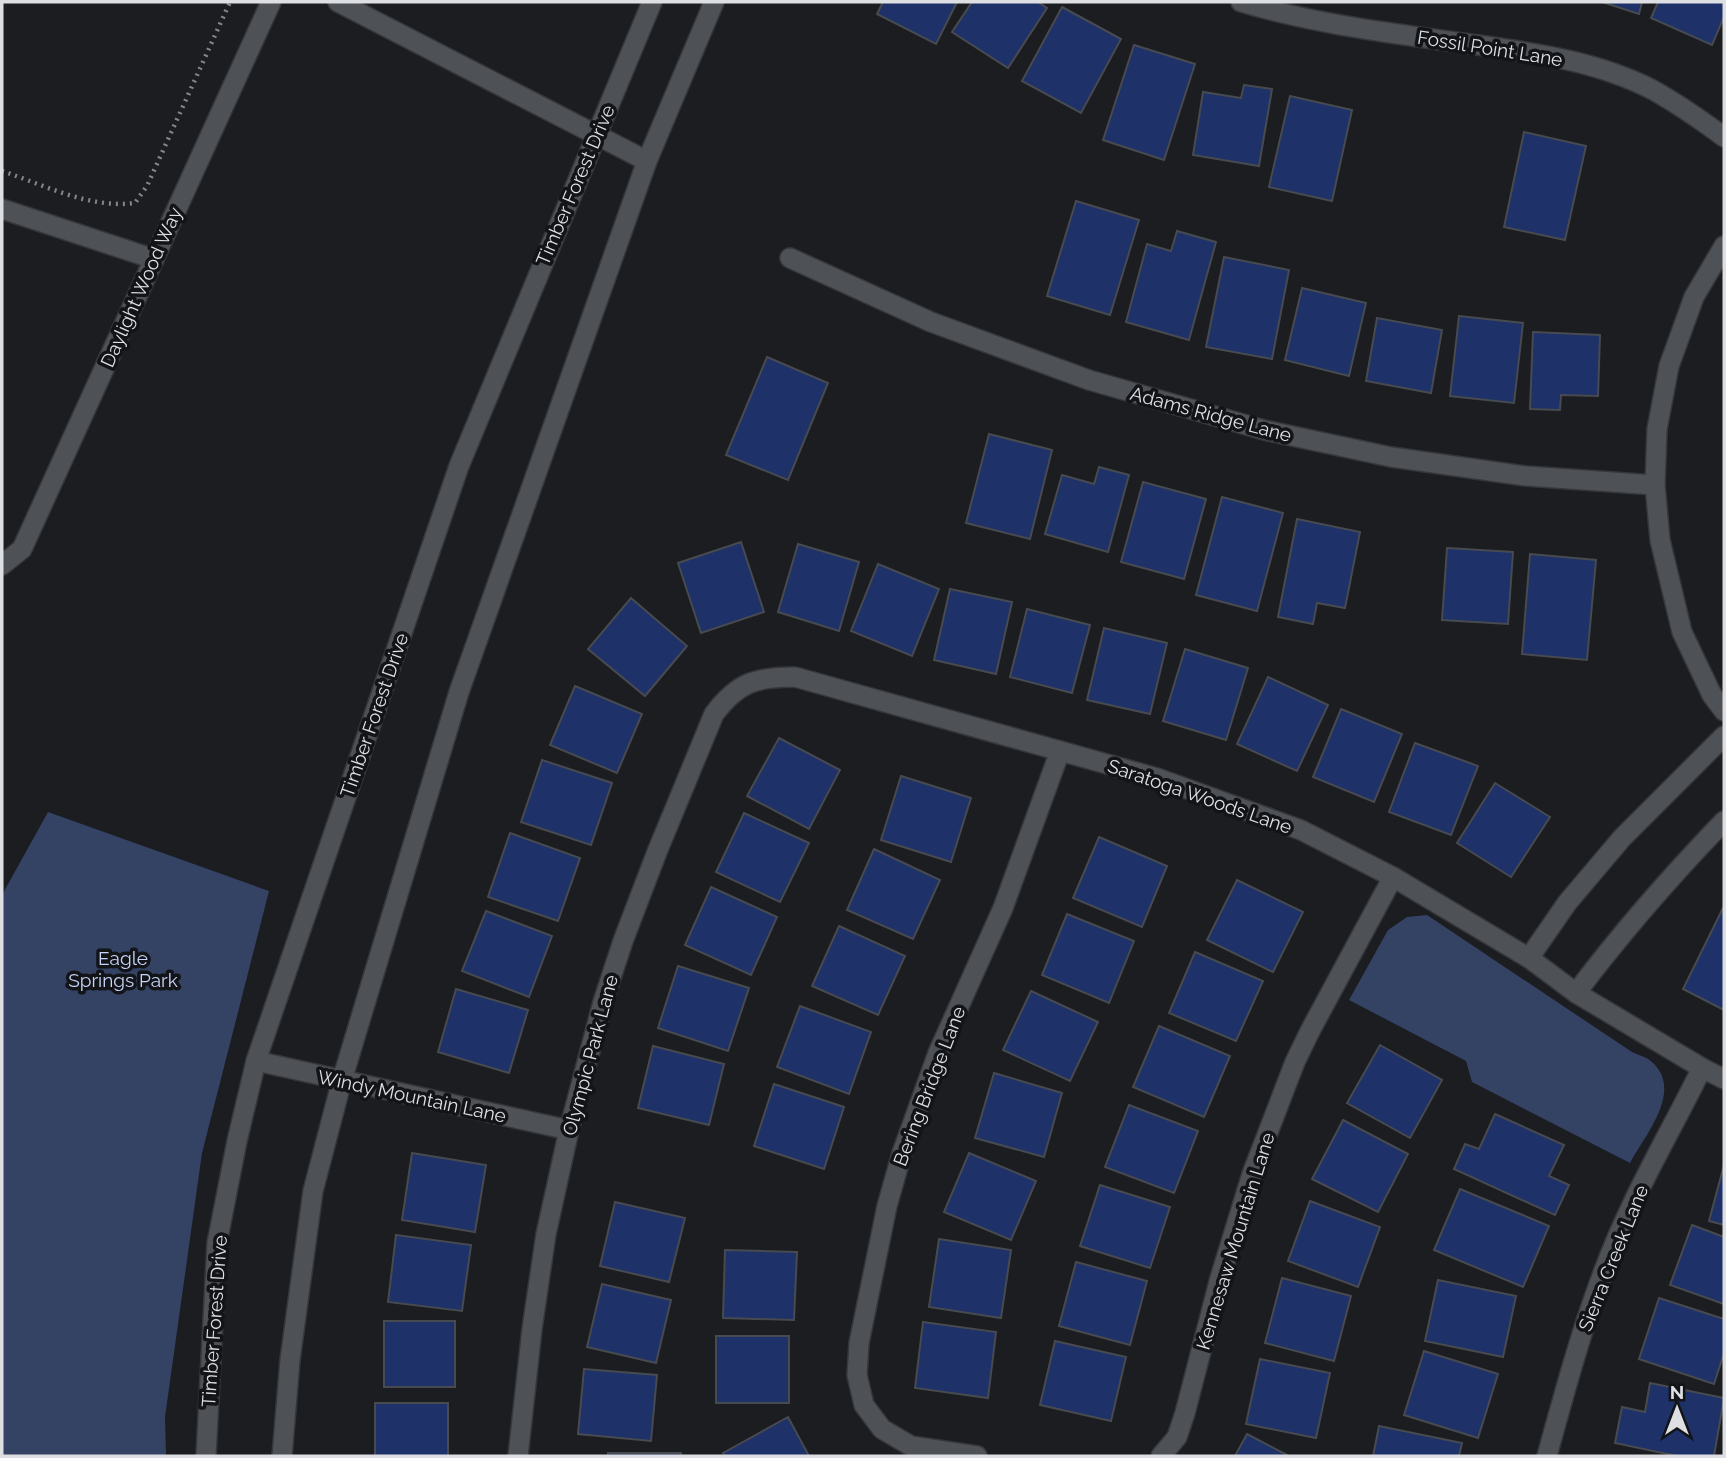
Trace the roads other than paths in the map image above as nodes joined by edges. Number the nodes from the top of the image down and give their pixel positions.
1 (271, 2) edge
2 (338, 2) edge
3 (652, 2) edge
4 (714, 2) edge
5 (1241, 2) edge
6 (596, 135) junction
7 (1724, 137) edge
8 (647, 161) junction
9 (2, 209) edge
10 (1724, 246) edge
11 (790, 258) dead end
12 (154, 259) junction
13 (1654, 485) junction
14 (2, 565) edge
15 (747, 684) joint
16 (1724, 711) edge
17 (1724, 736) edge
18 (1060, 751) junction
19 (1724, 821) edge
20 (1393, 877) junction
21 (1529, 958) junction
22 (1576, 993) junction
23 (256, 1061) junction
24 (1702, 1068) junction
25 (1724, 1079) edge
26 (342, 1080) junction
27 (569, 1130) junction
28 (206, 1456) edge
29 (282, 1456) edge
30 (518, 1456) edge
31 (977, 1456) edge
32 (1161, 1456) edge
33 (1547, 1456) edge

1 - 12 street, Daylight Wood Way
2 - 6 street
3 - 6 street, Timber Forest Drive
4 - 8 street
5 - 7 street, Fossil Point Lane
6 - 8 street
6 - 23 street, Timber Forest Drive
8 - 26 street
9 - 12 street
10 - 13 street
11 - 13 street, Adams Ridge Lane
12 - 14 street, Daylight Wood Way
13 - 16 street
15 - 18 street, Saratoga Woods Lane
15 - 27 street, Olympic Park Lane
17 - 21 street
18 - 20 street, Saratoga Woods Lane
18 - 31 street, Bering Bridge Lane
19 - 22 street
20 - 21 street, Saratoga Woods Lane
20 - 32 street, Kennesaw Mountain Lane
21 - 22 street, Saratoga Woods Lane
22 - 24 street, Saratoga Woods Lane
23 - 26 street, Windy Mountain Lane
23 - 28 street, Timber Forest Drive
24 - 25 street, Saratoga Woods Lane
24 - 33 street, Sierra Creek Lane
26 - 27 street, Windy Mountain Lane
26 - 29 street
27 - 30 street, Olympic Park Lane

